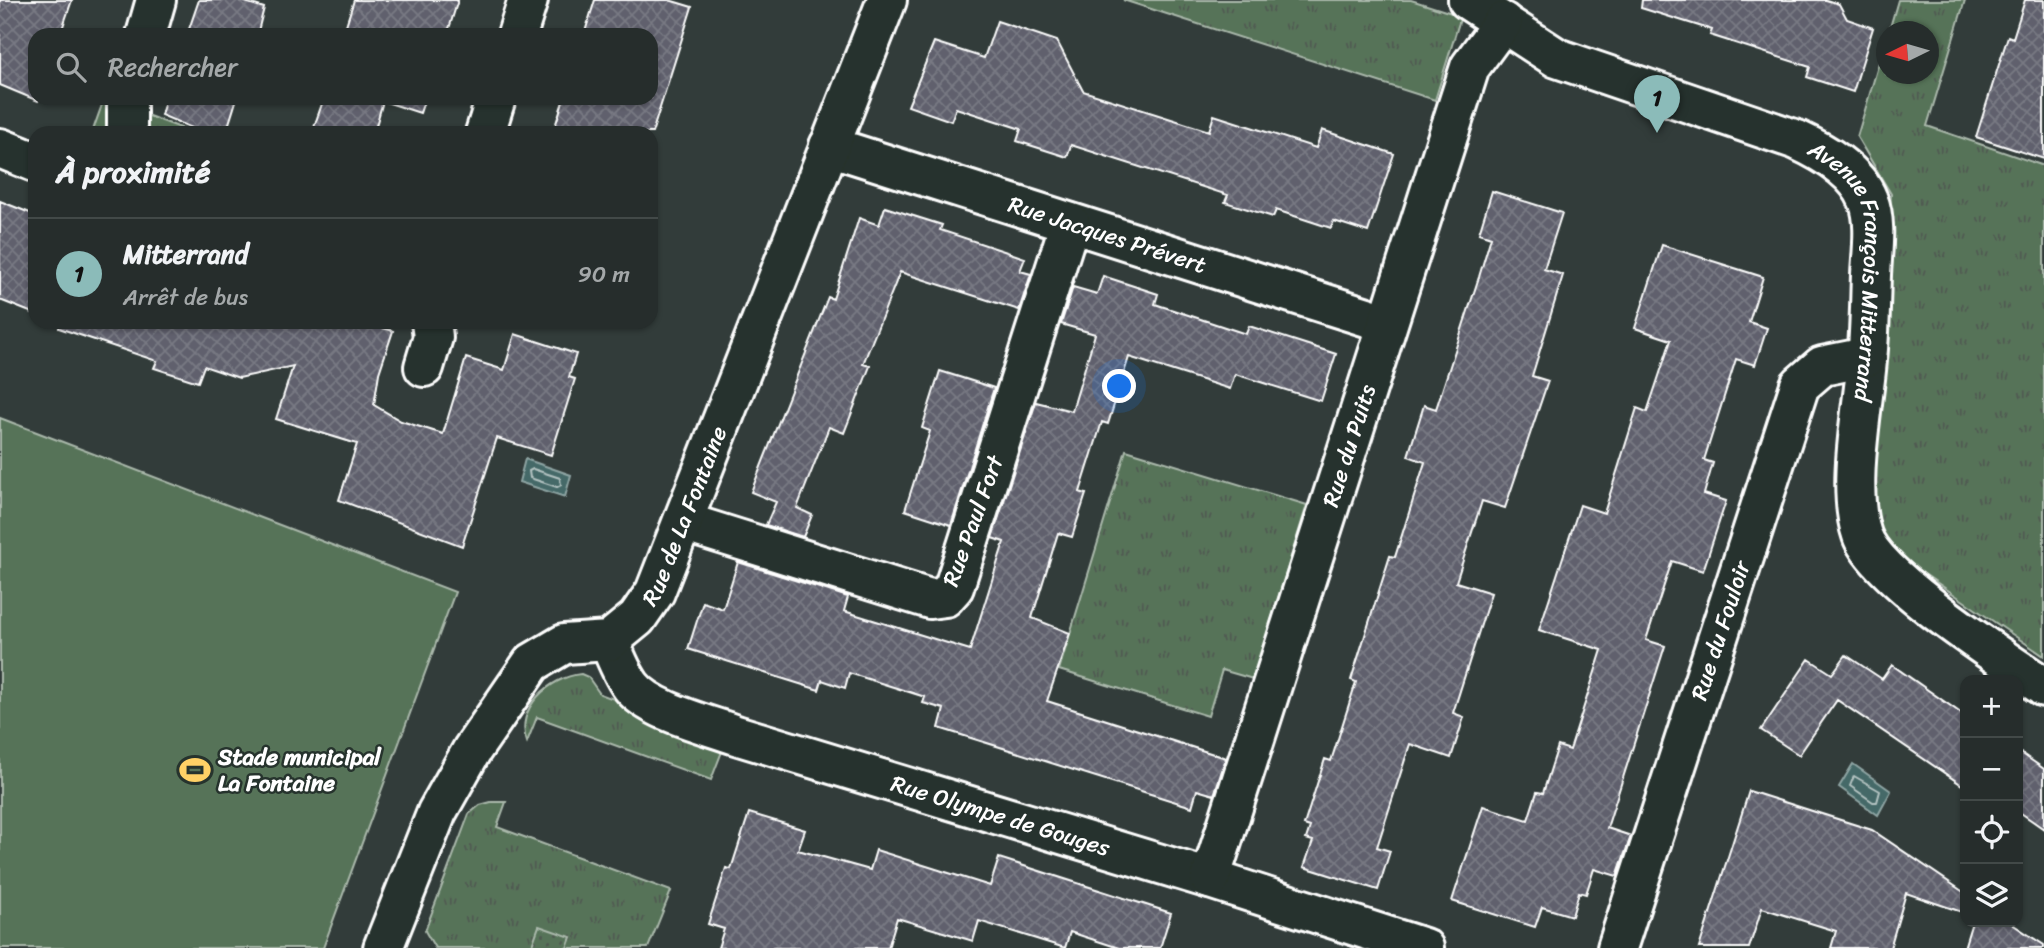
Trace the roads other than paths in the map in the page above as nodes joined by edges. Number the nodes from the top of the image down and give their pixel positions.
1 (156, 0) edge
2 (528, 0) edge
3 (887, 0) edge
4 (1468, 0) edge
5 (1503, 22) junction
6 (148, 28) edge
7 (519, 28) edge
8 (127, 105) edge
9 (494, 105) edge
10 (127, 126) edge
11 (487, 126) edge
12 (830, 146) junction
13 (0, 148) edge
14 (28, 159) edge
15 (1070, 223) junction
16 (1386, 323) junction
17 (432, 329) edge
18 (1867, 357) junction
19 (424, 367) dead end
20 (683, 522) junction
21 (609, 641) junction
22 (2044, 687) edge
23 (1210, 879) junction
24 (383, 948) edge
25 (1424, 948) edge
26 (1617, 948) edge

1 - 6 street
2 - 7 street
3 - 12 street, Rue de La Fontaine
4 - 5 street, Avenue François Mitterrand
5 - 16 street, Rue du Puits
5 - 18 street, Avenue François Mitterrand
8 - 10 street
9 - 11 street
12 - 15 street, Rue Jacques Prévert
12 - 20 street, Rue de La Fontaine
13 - 14 street
15 - 16 street, Rue Jacques Prévert
15 - 20 street, Rue Paul Fort
16 - 23 street, Rue du Puits
17 - 19 street
18 - 22 street, Avenue François Mitterrand
18 - 26 street, Rue du Fouloir
20 - 21 street, Rue de La Fontaine
21 - 23 street, Rue Olympe de Gouges
21 - 24 street
23 - 25 street, Rue Olympe de Gouges

